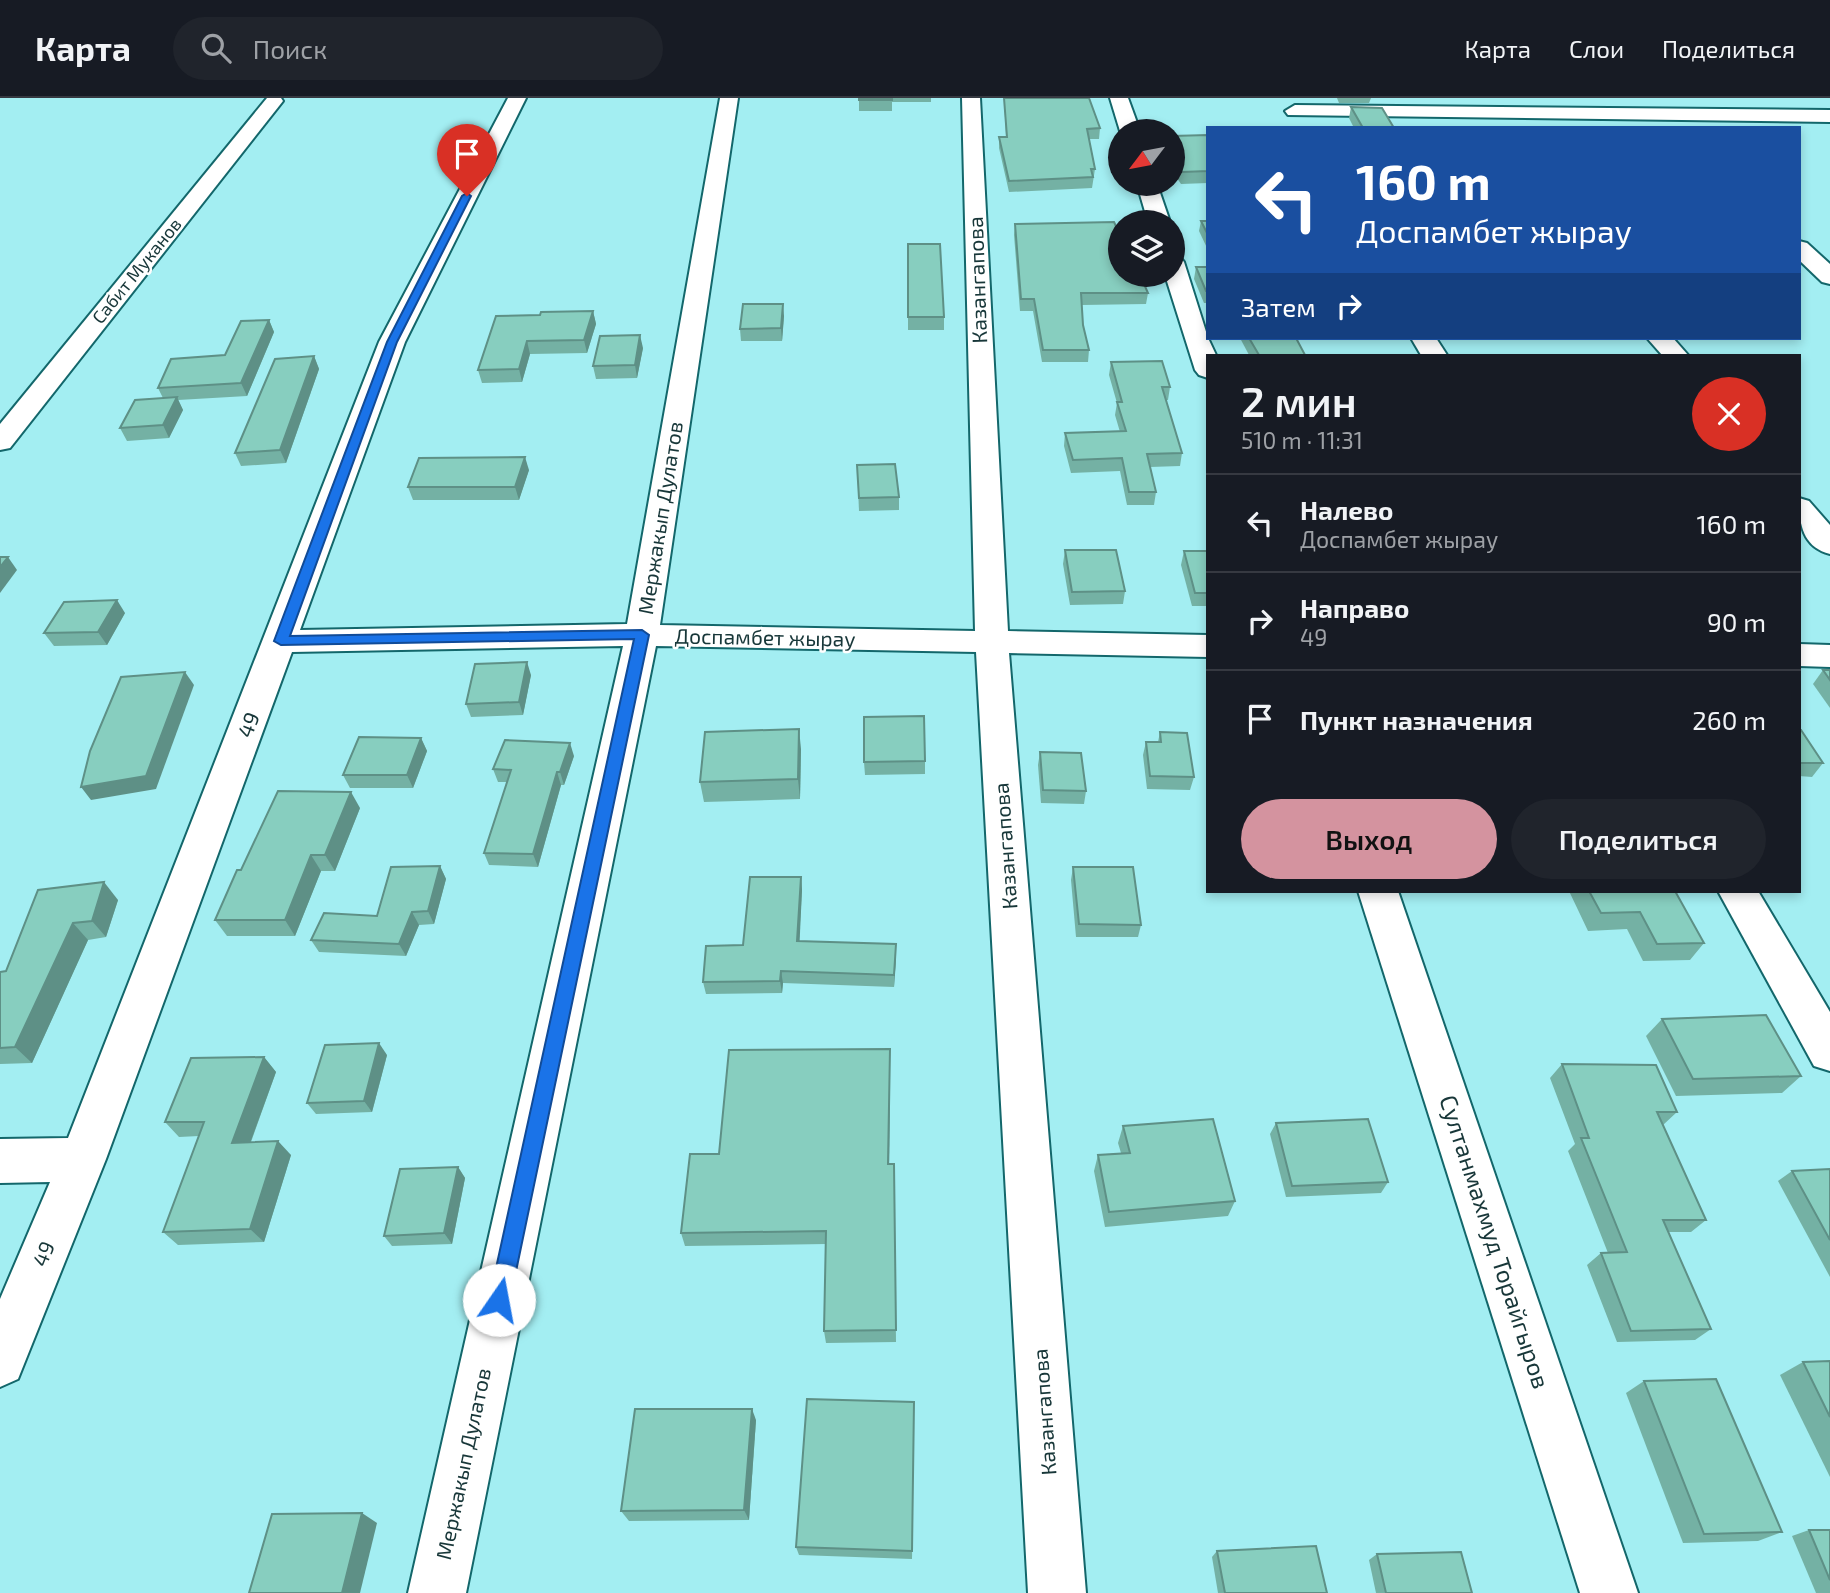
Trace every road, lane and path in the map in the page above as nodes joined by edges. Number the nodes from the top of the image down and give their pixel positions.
1 (517, 98) edge
2 (729, 98) edge
3 (971, 98) edge
4 (1119, 98) edge
5 (1635, 98) edge
6 (274, 101) dead end
7 (1470, 105) edge
8 (1295, 112) edge
9 (1830, 116) edge
10 (1126, 119) edge
11 (1661, 121) edge
12 (1486, 126) edge
13 (1801, 250) edge
14 (1830, 277) edge
15 (1180, 287) edge
16 (1662, 340) edge
17 (1674, 354) edge
18 (1206, 364) edge
19 (0, 442) edge
20 (1801, 509) edge
21 (1830, 545) edge
22 (642, 635) junction
23 (281, 641) junction
24 (992, 643) junction
25 (1206, 646) edge
26 (1801, 655) edge
27 (1830, 656) edge
28 (1379, 893) edge
29 (1739, 893) edge
30 (1830, 1052) edge
31 (83, 1159) junction
32 (0, 1161) edge
33 (0, 1361) edge
34 (437, 1593) edge
35 (1057, 1593) edge
36 (1609, 1593) edge

1 - 23 street, 49
2 - 22 street, Мержакып Дулатов
3 - 24 street, Казангапова
4 - 10 street
5 - 11 street
6 - 19 street, Сабит Муканов
7 - 8 street
7 - 11 street
7 - 12 street
9 - 11 street
13 - 14 street
15 - 18 street
16 - 17 street
20 - 21 street
22 - 23 street, Доспамбет жырау
22 - 24 street, Доспамбет жырау
22 - 34 street, Мержакып Дулатов
23 - 31 street, 49
24 - 25 street, Доспамбет жырау
24 - 35 street, Казангапова
26 - 27 street
28 - 36 street, Султанмахмуд Торайгыров
29 - 30 street
31 - 32 street
31 - 33 street, 49

